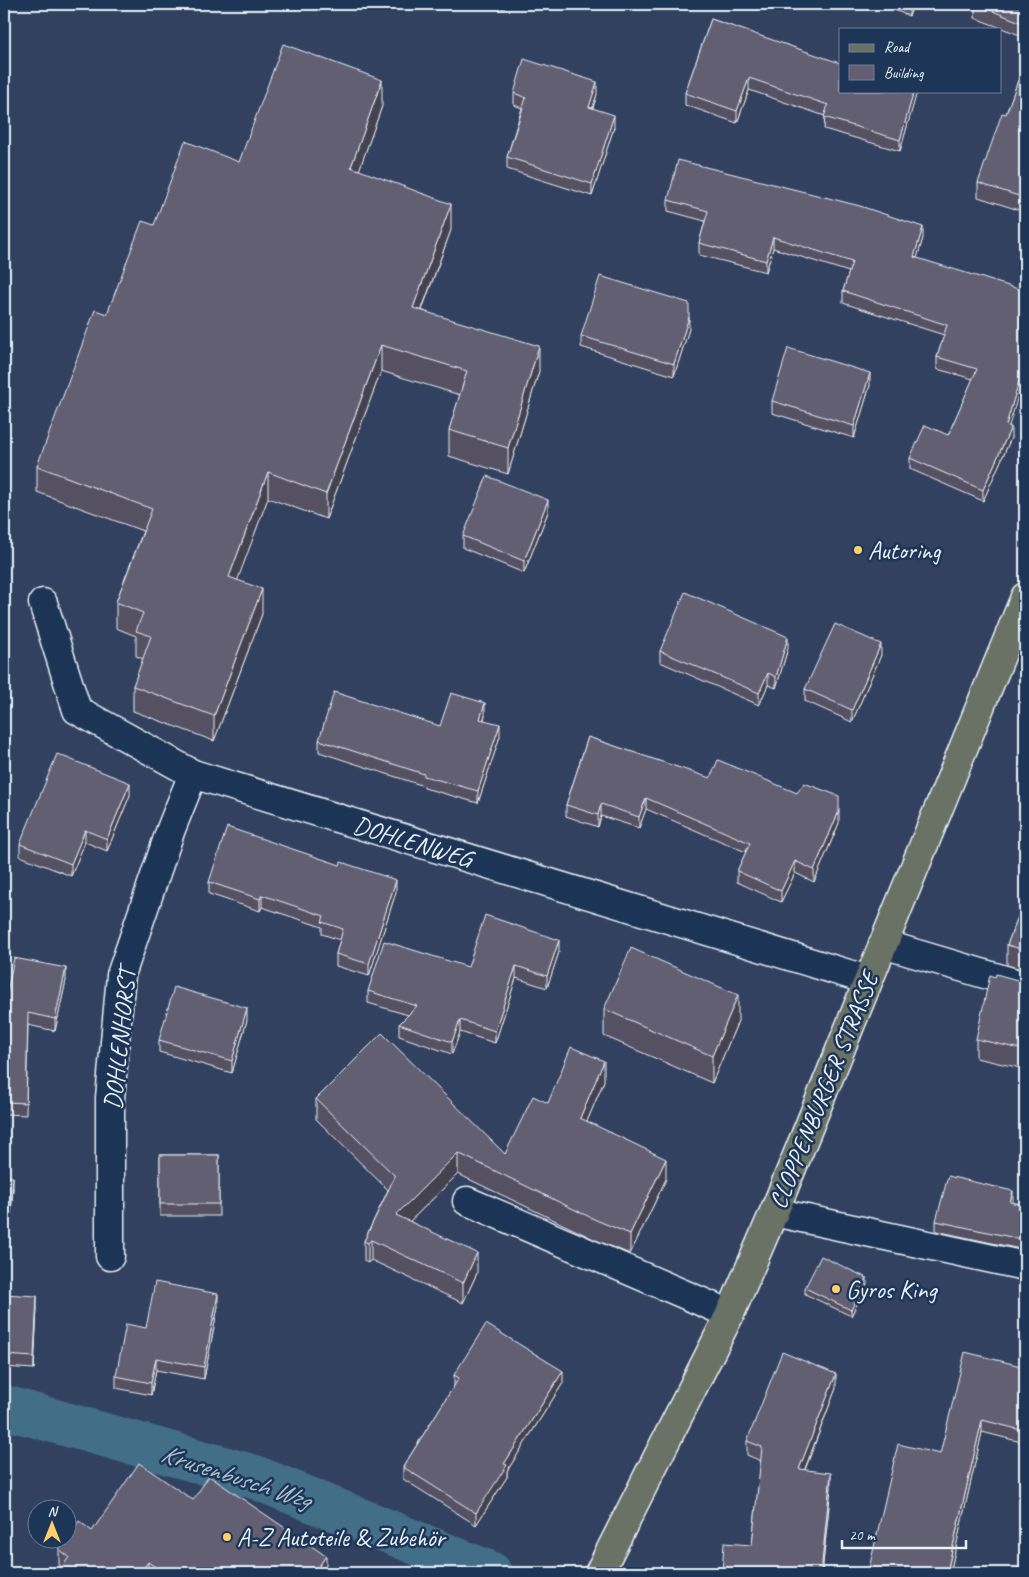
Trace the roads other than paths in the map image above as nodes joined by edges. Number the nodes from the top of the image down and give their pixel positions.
1 (43, 602) dead end
2 (1023, 608) edge
3 (193, 774) junction
4 (883, 944) junction
5 (868, 980) junction
6 (1025, 986) edge
7 (467, 1201) dead end
8 (774, 1212) junction
9 (110, 1256) dead end
10 (1025, 1266) edge
11 (730, 1314) junction
12 (599, 1573) edge

1 - 3 street, DOHLENWEG
2 - 4 main road, CLOPPENBURGER STRASSE
3 - 5 street, DOHLENWEG
3 - 9 street, DOHLENHORST
4 - 5 main road, CLOPPENBURGER STRASSE
4 - 6 street
5 - 8 main road, CLOPPENBURGER STRASSE
7 - 11 street
8 - 10 street
8 - 11 main road, CLOPPENBURGER STRASSE
11 - 12 main road, CLOPPENBURGER STRASSE

